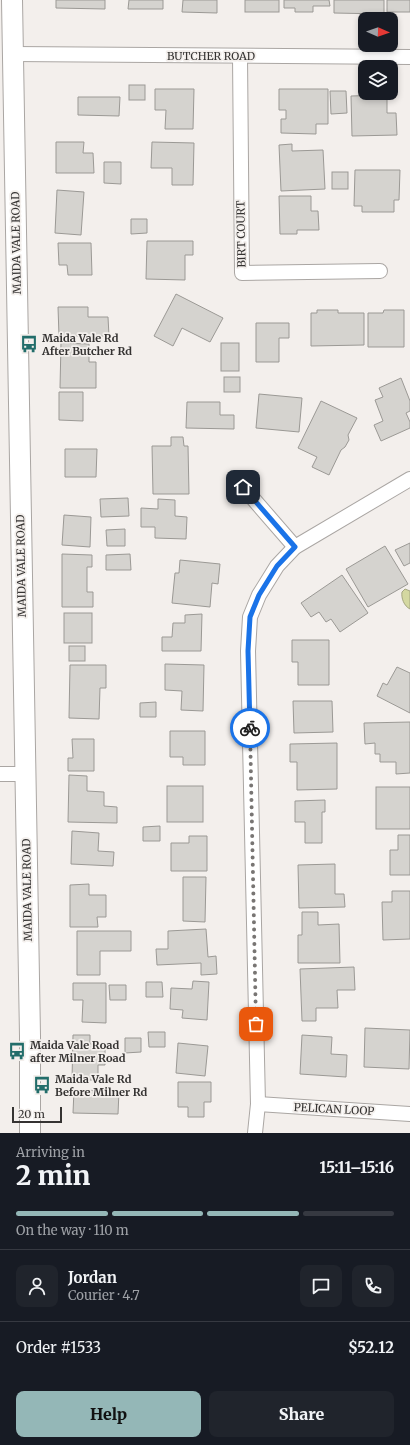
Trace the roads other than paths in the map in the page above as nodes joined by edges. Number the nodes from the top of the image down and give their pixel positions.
1 (12, 0) edge
2 (13, 54) junction
3 (240, 56) junction
4 (410, 57) edge
5 (380, 271) dead end
6 (410, 479) edge
7 (243, 487) dead end
8 (295, 547) junction
9 (0, 774) edge
10 (25, 774) junction
11 (258, 1104) junction
12 (410, 1114) edge
13 (30, 1133) edge
14 (255, 1133) edge

1 - 2 main road, MAIDA VALE ROAD
2 - 3 street, BUTCHER ROAD
2 - 10 main road, MAIDA VALE ROAD
3 - 4 street, BUTCHER ROAD
3 - 5 street, BIRT COURT
6 - 8 street
7 - 8 street
8 - 11 street
9 - 10 street
10 - 13 main road, MAIDA VALE ROAD
11 - 12 street, PELICAN LOOP
11 - 14 street

